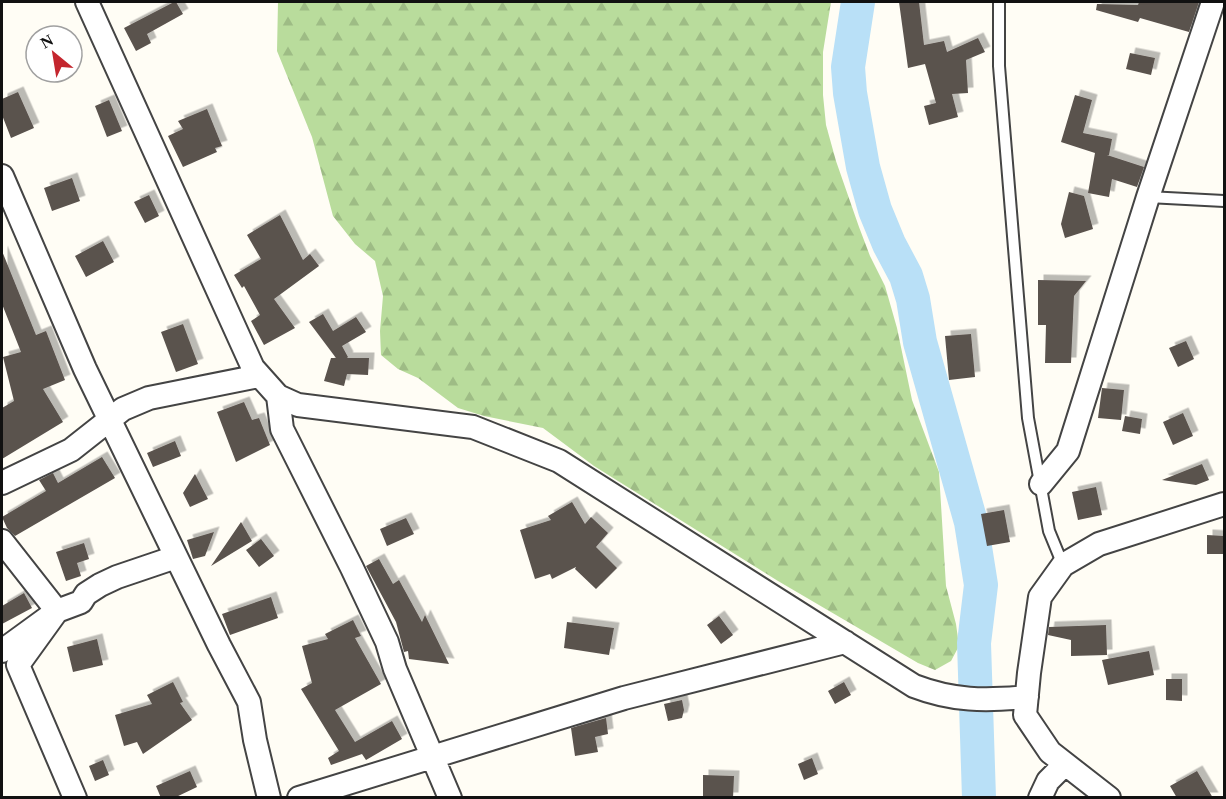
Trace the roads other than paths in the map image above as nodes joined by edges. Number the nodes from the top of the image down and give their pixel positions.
1 (87, 2) edge
2 (999, 2) edge
3 (1213, 2) edge
4 (2, 176) edge
5 (1148, 197) junction
6 (1224, 201) edge
7 (259, 376) junction
8 (278, 396) junction
9 (110, 419) junction
10 (2, 483) edge
11 (1041, 484) junction
12 (1224, 504) edge
13 (2, 541) edge
14 (176, 557) junction
15 (1063, 564) junction
16 (57, 611) junction
17 (845, 642) junction
18 (2, 651) edge
19 (1027, 697) junction
20 (432, 756) junction
21 (1065, 764) junction
22 (75, 798) edge
23 (269, 798) edge
24 (299, 798) edge
25 (450, 798) edge
26 (1040, 798) edge
27 (1109, 798) edge

1 - 7 street
2 - 11 lane
3 - 5 street
4 - 9 street
5 - 6 lane
5 - 11 street
7 - 8 street
7 - 9 street
8 - 17 street
8 - 20 street
9 - 10 street
9 - 14 street
11 - 15 lane
12 - 15 street
13 - 16 street
14 - 16 street
14 - 23 street
15 - 19 street
16 - 18 street
16 - 22 street
17 - 19 street
17 - 20 street
19 - 21 street
20 - 24 street
20 - 25 street
21 - 26 street
21 - 27 street

